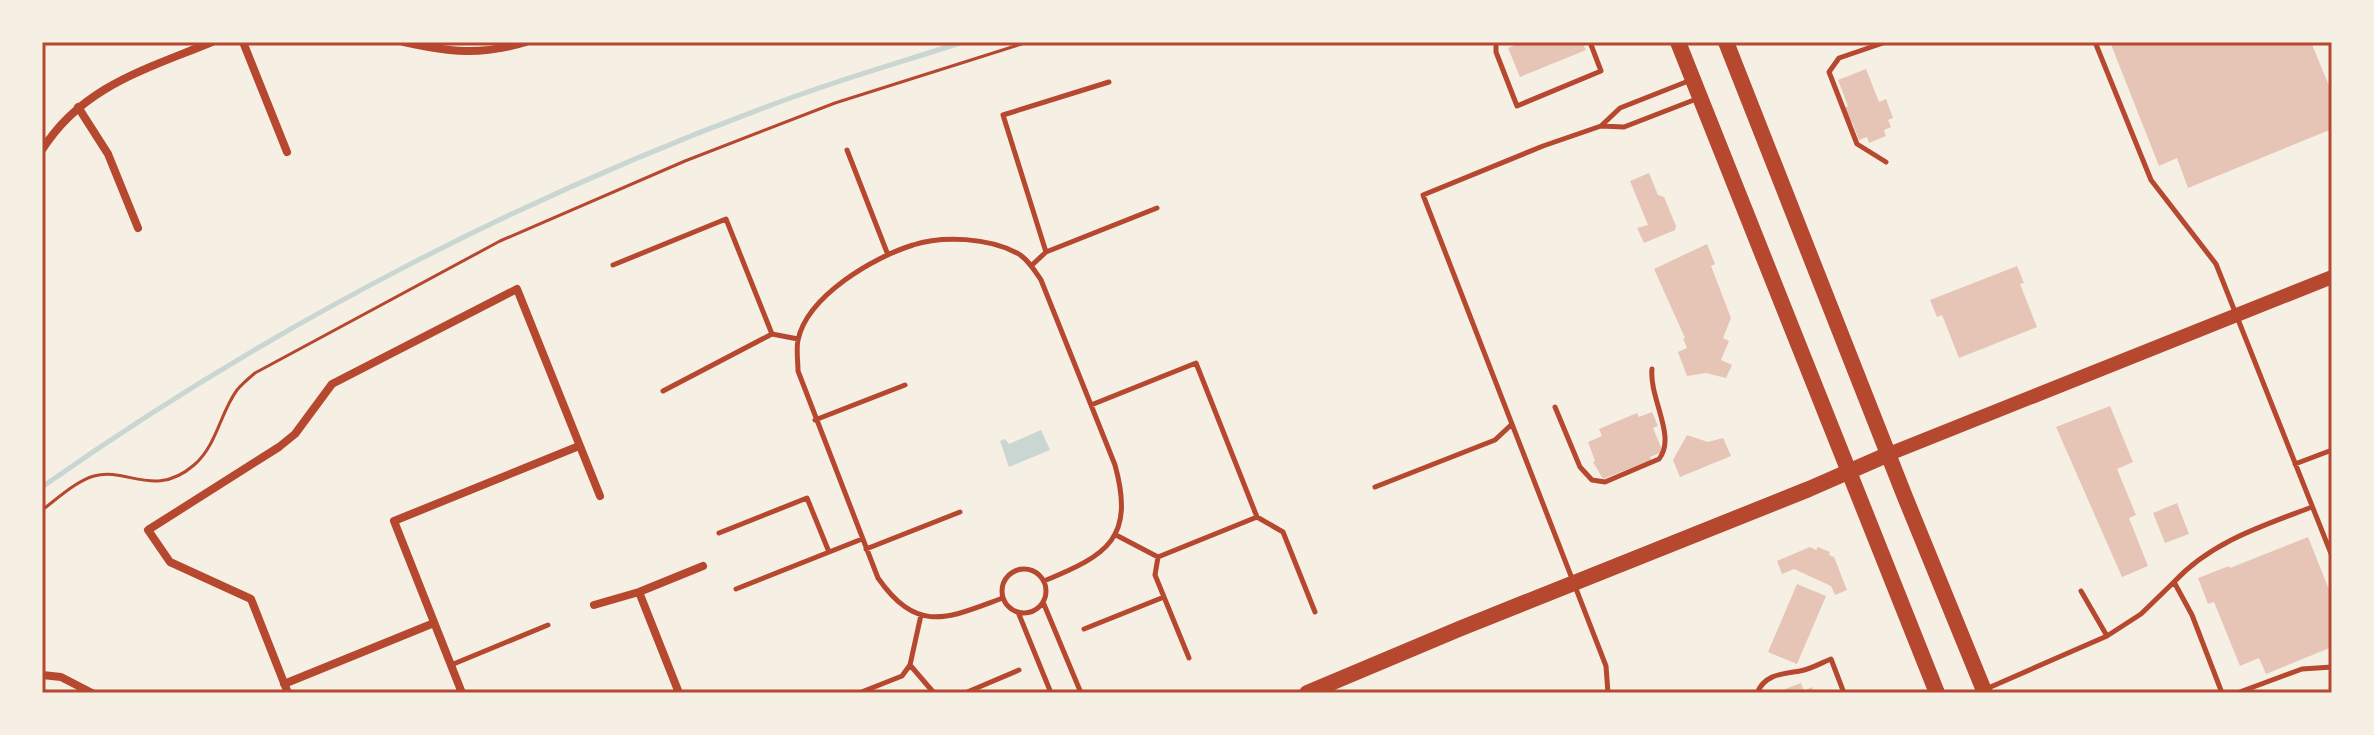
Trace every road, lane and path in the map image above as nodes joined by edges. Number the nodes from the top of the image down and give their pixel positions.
1 (212, 42) edge
2 (243, 42) edge
3 (404, 42) edge
4 (526, 42) edge
5 (1028, 42) edge
6 (1496, 42) edge
7 (1590, 42) edge
8 (1678, 42) edge
9 (1726, 42) edge
10 (1886, 42) edge
11 (2095, 42) edge
12 (1692, 79) junction
13 (1109, 82) dead end
14 (1700, 97) junction
15 (78, 107) junction
16 (1601, 126) junction
17 (42, 150) edge
18 (847, 150) dead end
19 (287, 152) dead end
20 (1886, 162) dead end
21 (1157, 208) dead end
22 (138, 228) dead end
23 (1046, 252) junction
24 (888, 255) junction
25 (613, 265) dead end
26 (1031, 266) junction
27 (2332, 277) edge
28 (2235, 316) junction
29 (772, 334) junction
30 (798, 339) junction
31 (1652, 369) dead end
32 (905, 385) dead end
33 (663, 391) dead end
34 (1091, 405) junction
35 (1555, 407) dead end
36 (815, 420) junction
37 (1511, 425) junction
38 (579, 446) junction
39 (2332, 450) edge
40 (1889, 454) junction
41 (2295, 464) junction
42 (1848, 472) junction
43 (1375, 487) dead end
44 (600, 496) dead end
45 (2312, 507) junction
46 (42, 510) edge
47 (960, 512) dead end
48 (1257, 517) junction
49 (719, 533) dead end
50 (1116, 534) junction
51 (862, 539) junction
52 (866, 549) junction
53 (829, 552) junction
54 (2332, 556) edge
55 (1158, 557) junction
56 (703, 566) dead end
57 (1044, 581) junction
58 (2174, 582) junction
59 (1573, 583) junction
60 (736, 589) dead end
61 (2081, 591) dead end
62 (639, 592) junction
63 (1164, 597) junction
64 (1003, 598) junction
65 (1043, 602) junction
66 (594, 605) dead end
67 (1018, 612) junction
68 (1315, 612) dead end
69 (921, 615) junction
70 (434, 623) junction
71 (548, 625) dead end
72 (1084, 629) dead end
73 (2107, 636) junction
74 (1189, 658) dead end
75 (451, 665) junction
76 (910, 665) junction
77 (2332, 667) edge
78 (1019, 670) dead end
79 (42, 675) edge
80 (286, 689) edge
81 (1985, 691) edge
82 (92, 693) edge
83 (462, 693) edge
84 (679, 693) edge
85 (859, 693) edge
86 (934, 693) edge
87 (965, 693) edge
88 (1051, 693) edge
89 (1081, 693) edge
90 (1307, 693) edge
91 (1608, 693) edge
92 (1757, 693) edge
93 (1844, 693) edge
94 (1937, 693) edge
95 (2222, 693) edge
96 (2237, 693) edge

1 - 15 street
2 - 19 street
3 - 4 street
5 - 46 path
6 - 7 lane
8 - 12 main road
9 - 40 main road
10 - 20 lane
11 - 28 lane
12 - 14 main road
12 - 16 lane
13 - 23 lane
14 - 16 lane
14 - 42 main road
15 - 17 street
15 - 22 street
16 - 37 lane
18 - 24 lane
21 - 23 lane
23 - 26 lane
24 - 26 lane
24 - 30 lane
25 - 29 lane
26 - 34 lane
27 - 28 main road
28 - 40 main road
28 - 41 lane
29 - 30 lane
29 - 33 lane
30 - 36 lane
31 - 35 lane
32 - 36 lane
34 - 48 lane
34 - 50 lane
36 - 51 lane
37 - 43 lane
37 - 59 lane
38 - 44 street
38 - 70 street
38 - 80 street
39 - 41 lane
40 - 42 main road
40 - 81 main road
41 - 45 lane
42 - 59 main road
42 - 94 main road
45 - 54 lane
45 - 58 lane
47 - 52 lane
48 - 55 lane
48 - 68 lane
49 - 53 lane
50 - 55 lane
50 - 57 lane
51 - 52 lane
51 - 53 lane
52 - 69 lane
53 - 60 lane
55 - 63 lane
56 - 62 street
57 - 64 lane
57 - 65 lane
58 - 73 lane
58 - 95 lane
59 - 90 main road
59 - 91 lane
61 - 73 lane
62 - 66 street
62 - 84 street
63 - 72 lane
63 - 74 lane
64 - 67 lane
64 - 69 lane
65 - 67 lane
65 - 89 lane
67 - 88 lane
69 - 76 lane
70 - 75 street
70 - 80 street
71 - 75 lane
73 - 81 lane
75 - 83 street
76 - 85 lane
76 - 86 lane
77 - 96 lane
78 - 87 lane
79 - 82 street
92 - 93 lane

